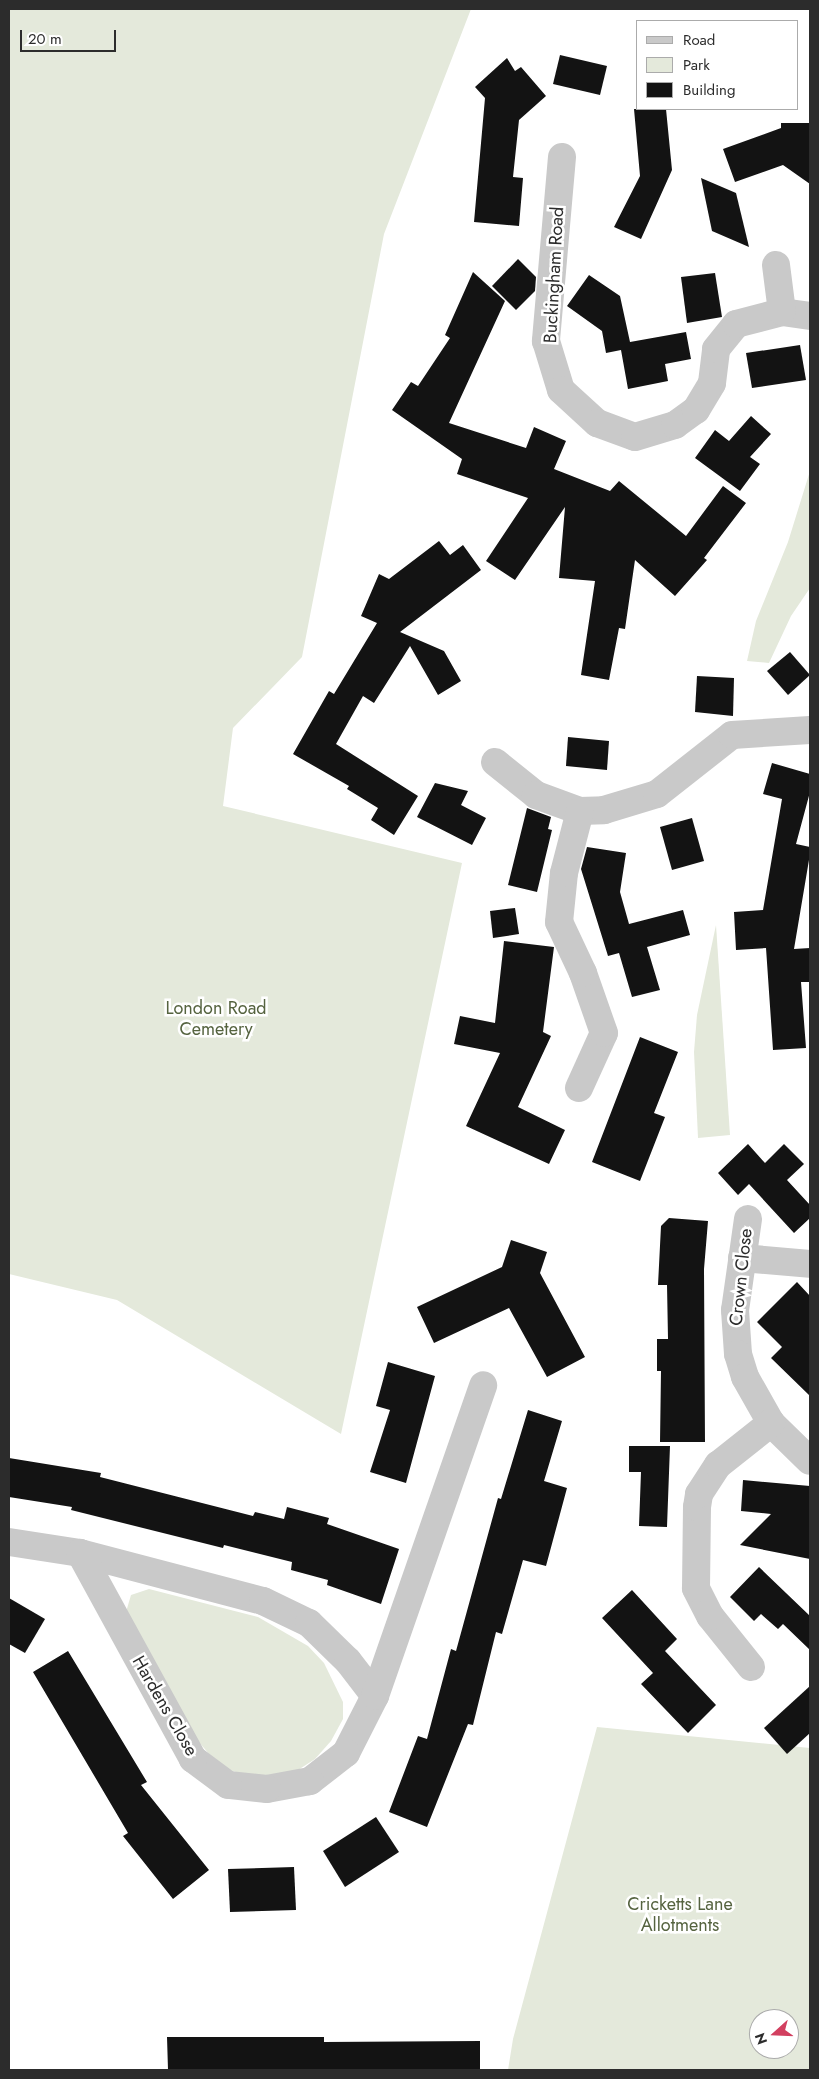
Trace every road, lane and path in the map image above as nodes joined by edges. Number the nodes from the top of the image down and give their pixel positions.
1 (562, 157) dead end
2 (776, 265) dead end
3 (782, 312) junction
4 (810, 316) edge
5 (810, 730) edge
6 (496, 762) dead end
7 (580, 811) junction
8 (579, 1088) dead end
9 (748, 1219) dead end
10 (742, 1258) junction
11 (810, 1264) edge
12 (483, 1385) dead end
13 (771, 1424) junction
14 (810, 1461) edge
15 (9, 1542) edge
16 (80, 1554) junction
17 (751, 1667) dead end
18 (375, 1696) junction

1 - 3 street, Buckingham Road
2 - 3 street
3 - 4 street, Buckingham Road
5 - 7 street
6 - 7 street
7 - 8 street
9 - 10 street, Crown Close
10 - 11 street
10 - 13 street, Crown Close
12 - 18 street, Hardens Close
13 - 14 street, Crown Close
13 - 17 street
15 - 16 street
16 - 18 street
16 - 18 street, Hardens Close

